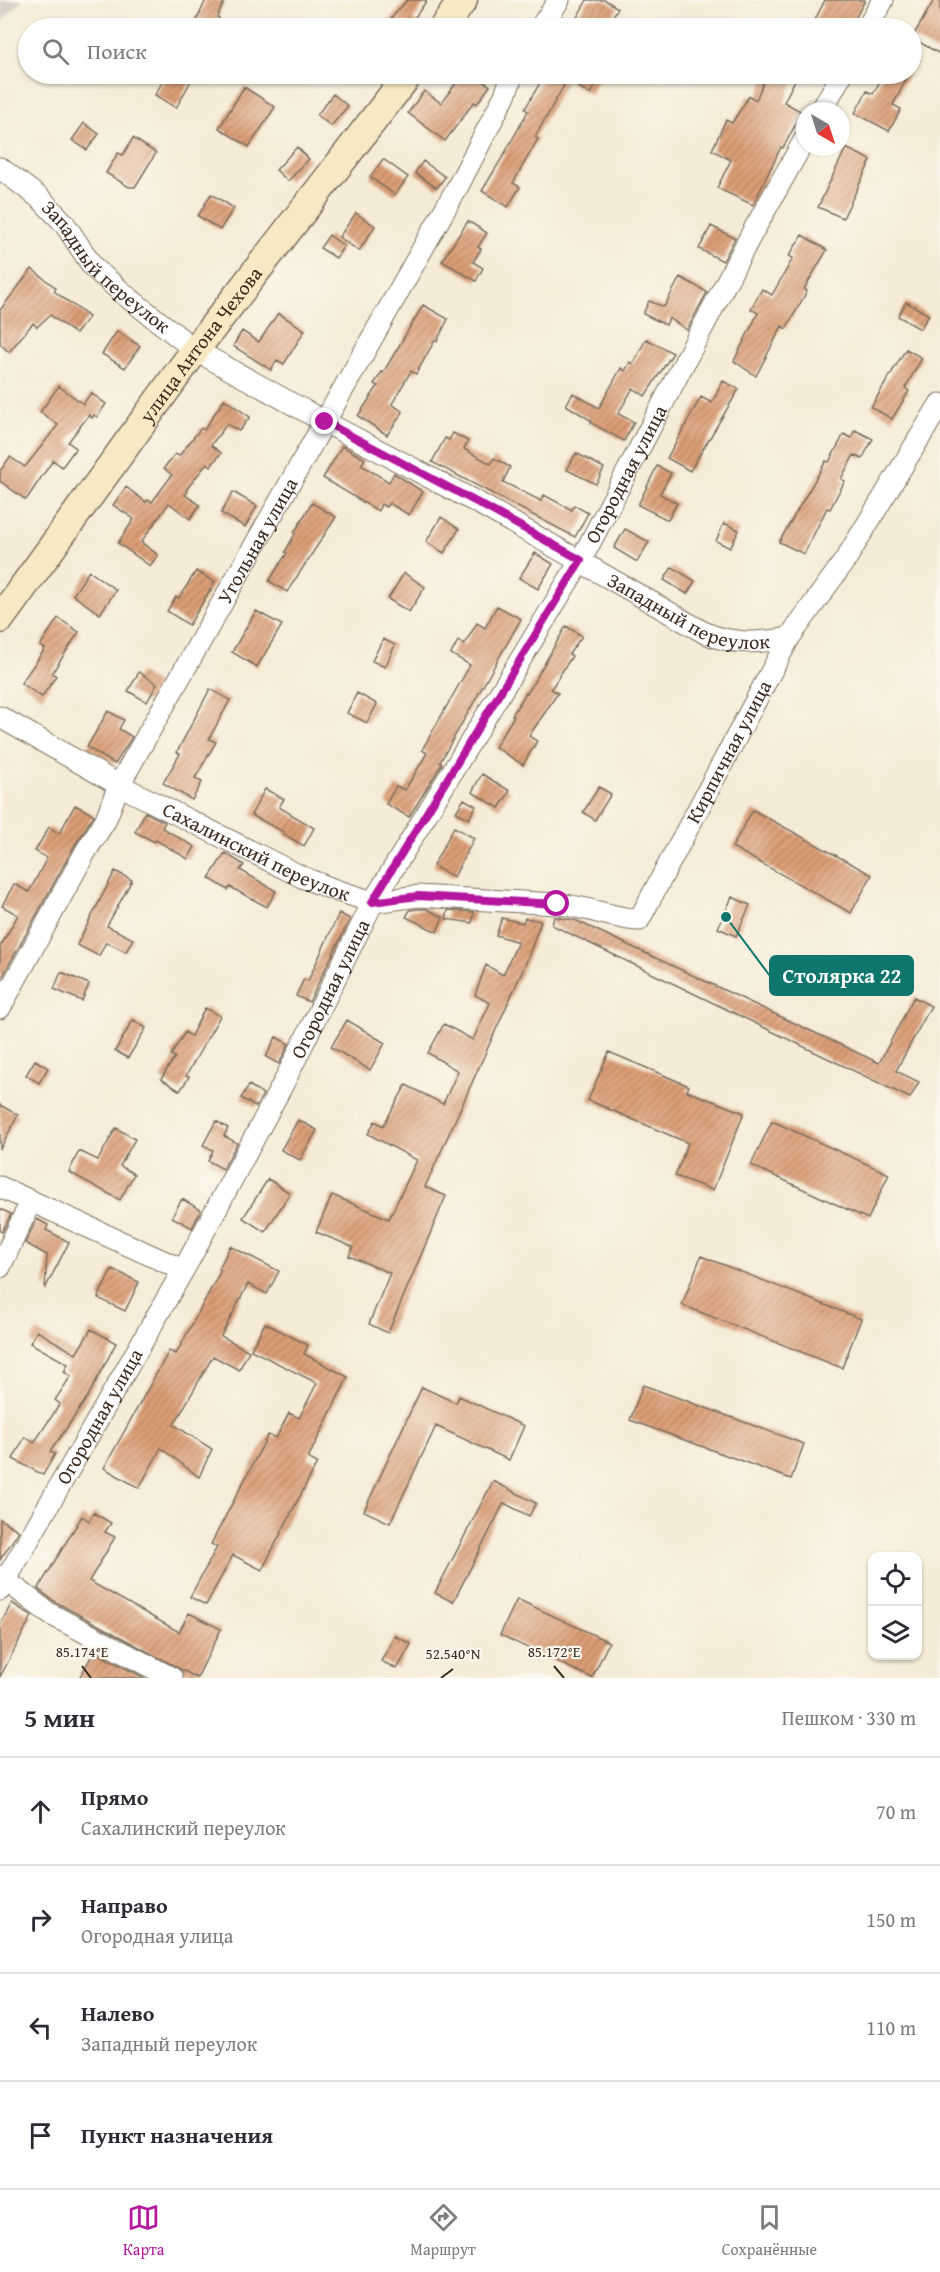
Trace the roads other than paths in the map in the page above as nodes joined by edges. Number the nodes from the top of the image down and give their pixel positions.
1 (463, 0) edge
2 (559, 0) edge
3 (883, 0) edge
4 (451, 18) edge
5 (547, 18) edge
6 (873, 18) edge
7 (401, 84) edge
8 (509, 84) edge
9 (836, 84) edge
10 (826, 102) edge
11 (796, 155) edge
12 (0, 168) edge
13 (195, 350) junction
14 (940, 404) edge
15 (325, 422) junction
16 (581, 560) junction
17 (0, 619) edge
18 (789, 638) junction
19 (0, 717) edge
20 (119, 785) junction
21 (372, 902) junction
22 (639, 920) joint
23 (0, 1008) edge
24 (0, 1187) edge
25 (31, 1201) junction
26 (0, 1267) edge
27 (183, 1270) junction
28 (2, 1582) edge
29 (172, 1678) edge

1 - 4 street
2 - 5 street
3 - 6 street
7 - 13 street, улица Антона Чехова
8 - 15 street, Угольная улица
9 - 10 street
11 - 16 street, Огородная улица
12 - 13 street, Западный переулок
13 - 15 street, Западный переулок
13 - 17 street, улица Антона Чехова
14 - 18 street, Кирпичная улица
15 - 16 street, Западный переулок
15 - 20 street, Угольная улица
16 - 18 street, Западный переулок
16 - 21 street, Огородная улица
18 - 22 street, Кирпичная улица
19 - 20 street, Сахалинский переулок
20 - 21 street, Сахалинский переулок
20 - 23 street, Угольная улица
21 - 22 street, Сахалинский переулок
21 - 27 street, Огородная улица
24 - 25 street
25 - 26 street
25 - 27 street
27 - 28 street, Огородная улица
28 - 29 street

